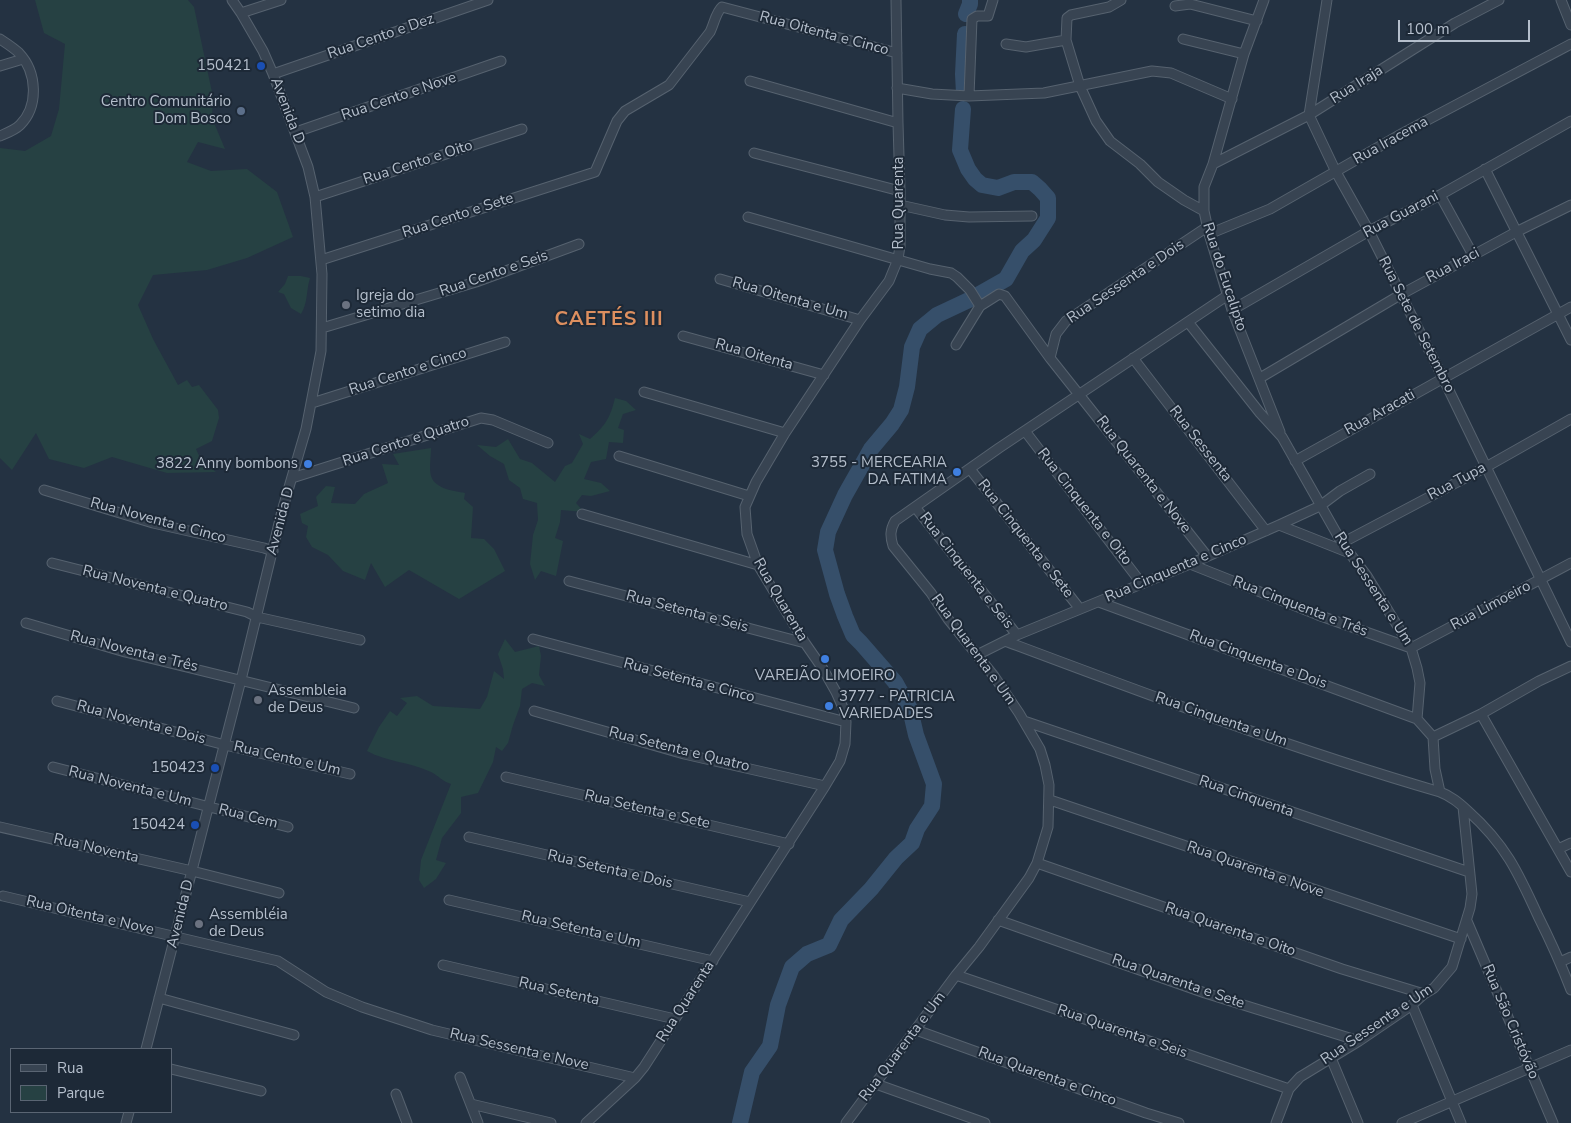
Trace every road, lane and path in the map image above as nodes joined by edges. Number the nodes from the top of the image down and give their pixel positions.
1 (232, 0) edge
2 (281, 0) edge
3 (488, 0) edge
4 (896, 0) edge
5 (993, 0) edge
6 (1121, 0) edge
7 (1264, 0) edge
8 (1327, 0) edge
9 (1499, 0) edge
10 (1561, 0) edge
11 (1175, 6) dead end
12 (241, 13) junction
13 (1257, 21) junction
14 (1571, 25) edge
15 (0, 39) edge
16 (1183, 39) dead end
17 (1066, 40) junction
18 (1006, 44) dead end
19 (1571, 44) edge
20 (897, 53) junction
21 (1244, 54) junction
22 (23, 59) junction
23 (501, 61) dead end
24 (0, 66) edge
25 (273, 74) junction
26 (750, 81) dead end
27 (1080, 86) junction
28 (897, 88) junction
29 (969, 96) junction
30 (1232, 98) junction
31 (1309, 115) junction
32 (1571, 121) edge
33 (898, 123) junction
34 (522, 129) dead end
35 (296, 132) junction
36 (0, 136) edge
37 (754, 153) dead end
38 (1213, 164) junction
39 (1485, 169) junction
40 (595, 172) joint
41 (1336, 172) junction
42 (900, 191) junction
43 (1440, 195) junction
44 (315, 197) junction
45 (900, 205) junction
46 (1571, 205) edge
47 (1204, 211) junction
48 (1032, 216) dead end
49 (748, 218) dead end
50 (1208, 230) junction
51 (1369, 231) junction
52 (1516, 232) junction
53 (579, 244) dead end
54 (1473, 255) junction
55 (898, 259) junction
56 (321, 260) junction
57 (720, 279) dead end
58 (1400, 294) junction
59 (1228, 295) junction
60 (980, 306) junction
61 (1571, 307) edge
62 (1232, 310) junction
63 (1558, 314) junction
64 (860, 320) junction
65 (1188, 322) junction
66 (322, 328) junction
67 (683, 336) dead end
68 (1571, 340) edge
69 (505, 342) dead end
70 (956, 345) dead end
71 (1050, 358) junction
72 (1133, 358) junction
73 (824, 375) junction
74 (1260, 378) junction
75 (1443, 378) junction
76 (644, 392) dead end
77 (1079, 394) junction
78 (312, 403) junction
79 (1571, 419) edge
80 (1025, 431) junction
81 (785, 433) junction
82 (1282, 437) junction
83 (548, 443) dead end
84 (619, 456) dead end
85 (1295, 461) junction
86 (1486, 467) junction
87 (970, 469) junction
88 (1370, 474) dead end
89 (292, 478) junction
90 (44, 490) dead end
91 (749, 496) junction
92 (1320, 506) junction
93 (915, 507) junction
94 (582, 514) dead end
95 (1279, 526) junction
96 (1266, 530) junction
97 (1342, 543) junction
98 (273, 551) junction
99 (1347, 552) junction
100 (1207, 556) junction
101 (52, 563) dead end
102 (1571, 563) edge
103 (1190, 564) junction
104 (758, 565) junction
105 (569, 580) dead end
106 (1541, 580) junction
107 (1142, 584) junction
108 (1099, 602) junction
109 (1080, 609) junction
110 (257, 617) junction
111 (26, 623) dead end
112 (1017, 635) junction
113 (533, 639) dead end
114 (360, 640) dead end
115 (1006, 641) junction
116 (1571, 642) edge
117 (805, 643) junction
118 (1411, 648) junction
119 (977, 655) junction
120 (1571, 666) edge
121 (241, 680) junction
122 (57, 701) dead end
123 (354, 708) dead end
124 (534, 711) dead end
125 (1481, 714) junction
126 (1417, 719) junction
127 (1024, 721) junction
128 (846, 722) junction
129 (1433, 737) junction
130 (225, 745) junction
131 (53, 767) dead end
132 (350, 774) dead end
133 (506, 777) dead end
134 (825, 786) junction
135 (1440, 792) junction
136 (1050, 800) junction
137 (208, 806) junction
138 (1463, 807) junction
139 (0, 827) edge
140 (288, 827) dead end
141 (469, 837) dead end
142 (1571, 843) edge
143 (789, 844) junction
144 (1558, 849) junction
145 (1037, 863) junction
146 (192, 871) junction
147 (1469, 872) junction
148 (1571, 872) edge
149 (279, 893) dead end
150 (3, 896) dead end
151 (450, 900) dead end
152 (750, 902) junction
153 (998, 920) junction
154 (1467, 921) junction
155 (176, 937) junction
156 (1461, 940) junction
157 (1571, 957) edge
158 (713, 961) junction
159 (1560, 962) junction
160 (443, 965) dead end
161 (956, 975) junction
162 (1571, 990) edge
163 (1424, 994) junction
164 (159, 998) junction
165 (1412, 1005) junction
166 (675, 1019) junction
167 (403, 1020) joint
168 (916, 1030) junction
169 (294, 1035) dead end
170 (1360, 1041) junction
171 (146, 1048) edge
172 (1571, 1050) edge
173 (1331, 1058) junction
174 (1529, 1068) junction
175 (172, 1069) edge
176 (460, 1077) dead end
177 (635, 1078) junction
178 (876, 1084) junction
179 (1289, 1089) junction
180 (261, 1091) dead end
181 (396, 1094) dead end
182 (1452, 1101) junction
183 (471, 1104) junction
184 (407, 1123) edge
185 (478, 1123) edge
186 (551, 1123) edge
187 (586, 1123) edge
188 (846, 1123) edge
189 (985, 1123) edge
190 (1179, 1123) edge
191 (1276, 1123) edge
192 (1358, 1123) edge
193 (1402, 1123) edge
194 (1460, 1123) edge
195 (1553, 1123) edge

1 - 12 street, Avenida D
2 - 12 street
3 - 25 street, Rua Cento e Dez
4 - 20 street, Rua Quarenta
5 - 29 street
6 - 17 street
7 - 13 street, Rua do Eucalipto
8 - 31 street
9 - 31 street, Rua Iraja
10 - 14 street
11 - 13 street
12 - 25 street, Avenida D
13 - 21 street, Rua do Eucalipto
15 - 22 street
16 - 21 street
17 - 18 street
17 - 27 street
19 - 41 street, Rua Iracema
20 - 28 street, Rua Quarenta
20 - 40 street, Rua Oitenta e Cinco
21 - 30 street, Rua do Eucalipto
22 - 24 street
22 - 36 street
23 - 35 street, Rua Cento e Nove
25 - 35 street, Avenida D
26 - 33 street
27 - 29 street
27 - 30 street
27 - 47 street
28 - 29 street
28 - 33 street, Rua Quarenta
30 - 38 street, Rua do Eucalipto
31 - 38 street, Rua Iraja
31 - 41 street, Rua Sete de Setembro
32 - 39 street, Rua Guarani
33 - 42 street, Rua Quarenta
34 - 44 street, Rua Cento e Oito
35 - 44 street, Avenida D
37 - 42 street
38 - 47 street, Rua do Eucalipto
39 - 43 street, Rua Guarani
39 - 52 street
40 - 56 street, Rua Cento e Sete
41 - 50 street, Rua Iracema
41 - 51 street, Rua Sete de Setembro
42 - 45 street, Rua Quarenta
43 - 51 street, Rua Guarani
43 - 54 street
44 - 56 street, Avenida D
45 - 48 street
45 - 55 street, Rua Quarenta
46 - 52 street, Rua Iraci
47 - 50 street, Rua do Eucalipto
49 - 55 street
50 - 59 street, Rua do Eucalipto
50 - 71 street, Rua Sessenta e Dois
51 - 58 street, Rua Sete de Setembro
51 - 62 street, Rua Guarani
52 - 54 street, Rua Iraci
52 - 63 street
53 - 66 street, Rua Cento e Seis
54 - 58 street, Rua Iraci
55 - 60 street
55 - 64 street, Rua Quarenta
56 - 66 street, Avenida D
57 - 64 street, Rua Oitenta e Um
58 - 74 street, Rua Iraci
58 - 75 street, Rua Sete de Setembro
59 - 62 street, Rua do Eucalipto
59 - 65 street, Rua Quarenta e Um
60 - 70 street
60 - 71 street
61 - 63 street, Rua Aracati
62 - 74 street, Rua do Eucalipto
63 - 68 street
63 - 75 street, Rua Aracati
64 - 73 street, Rua Quarenta
65 - 72 street, Rua Quarenta e Um
65 - 82 street, Rua Sessenta e Um
66 - 78 street, Avenida D
67 - 73 street, Rua Oitenta
69 - 78 street, Rua Cento e Cinco
71 - 77 street
72 - 77 street, Rua Quarenta e Um
72 - 96 street, Rua Sessenta
73 - 81 street, Rua Quarenta
74 - 82 street, Rua do Eucalipto
75 - 85 street, Rua Aracati
75 - 86 street, Rua Sete de Setembro
76 - 81 street
77 - 80 street, Rua Quarenta e Um
77 - 100 street, Rua Quarenta e Nove
78 - 89 street, Avenida D
79 - 86 street, Rua Tupa
80 - 87 street, Rua Quarenta e Um
80 - 107 street, Rua Cinquenta e Oito
81 - 91 street, Rua Quarenta
82 - 85 street, Rua Sessenta e Um
83 - 89 street, Rua Cento e Quatro
84 - 91 street
85 - 92 street, Rua Sessenta e Um
86 - 97 street, Rua Tupa
86 - 106 street, Rua Sete de Setembro
87 - 93 street, Rua Quarenta e Um
87 - 109 street, Rua Cinquenta e Sete
88 - 92 street, Rua Cinquenta e Cinco
89 - 98 street, Avenida D
90 - 98 street, Rua Noventa e Cinco
91 - 104 street, Rua Quarenta
92 - 95 street, Rua Cinquenta e Cinco
92 - 97 street, Rua Sessenta e Um
93 - 112 street, Rua Cinquenta e Seis
93 - 119 street, Rua Quarenta e Um
94 - 104 street
95 - 96 street, Rua Cinquenta e Cinco
95 - 99 street
96 - 100 street, Rua Cinquenta e Cinco
97 - 99 street, Rua Sessenta e Um
98 - 110 street, Avenida D
99 - 118 street, Rua Sessenta e Um
100 - 103 street, Rua Cinquenta e Cinco
101 - 110 street, Rua Noventa e Quatro
102 - 106 street, Rua Limoeiro
103 - 107 street, Rua Cinquenta e Cinco
103 - 118 street, Rua Cinquenta e Três
104 - 117 street, Rua Quarenta
105 - 117 street, Rua Setenta e Seis
106 - 116 street, Rua Sete de Setembro
106 - 118 street, Rua Limoeiro
107 - 108 street, Rua Cinquenta e Cinco
108 - 109 street, Rua Cinquenta e Cinco
108 - 126 street, Rua Cinquenta e Dois
109 - 112 street, Rua Cinquenta e Cinco
110 - 114 street, Rua Noventa e Quatro
110 - 121 street, Avenida D
111 - 121 street, Rua Noventa e Três
112 - 115 street, Rua Cinquenta e Cinco
113 - 128 street, Rua Setenta e Cinco
115 - 119 street, Rua Cinquenta e Cinco
115 - 135 street, Rua Cinquenta e Um
117 - 128 street, Rua Quarenta
118 - 126 street, Rua Sessenta e Um
119 - 127 street, Rua Quarenta e Um
120 - 125 street
121 - 123 street, Rua Noventa e Três
121 - 130 street, Avenida D
122 - 130 street, Rua Noventa e Dois
124 - 134 street, Rua Setenta e Quatro
125 - 129 street
125 - 144 street
126 - 129 street
127 - 136 street, Rua Quarenta e Um
127 - 147 street, Rua Cinquenta
128 - 134 street, Rua Quarenta
129 - 135 street
130 - 132 street, Rua Cento e Um
130 - 137 street, Avenida D
131 - 137 street, Rua Noventa e Um
133 - 143 street, Rua Setenta e Sete
134 - 143 street, Rua Quarenta
135 - 138 street
136 - 145 street, Rua Quarenta e Um
136 - 156 street, Rua Quarenta e Nove
137 - 140 street, Rua Cem
137 - 146 street, Avenida D
138 - 147 street, Rua Sessenta e Um
138 - 159 street
139 - 146 street, Rua Noventa
141 - 152 street, Rua Setenta e Dois
142 - 144 street
143 - 152 street, Rua Quarenta
144 - 148 street
145 - 153 street, Rua Quarenta e Um
145 - 163 street, Rua Quarenta e Oito
146 - 149 street, Rua Noventa
146 - 155 street, Avenida D
147 - 154 street, Rua Sessenta e Um
150 - 155 street, Rua Oitenta e Nove
151 - 158 street, Rua Setenta e Um
152 - 158 street, Rua Quarenta
153 - 161 street, Rua Quarenta e Um
153 - 170 street, Rua Quarenta e Sete
154 - 156 street, Rua Sessenta e Um
154 - 174 street, Rua São Cristóvão
155 - 164 street, Avenida D
155 - 167 street, Rua Oitenta e Nove
156 - 163 street, Rua Sessenta e Um
157 - 159 street
158 - 166 street, Rua Quarenta
159 - 162 street
160 - 166 street, Rua Setenta
161 - 168 street, Rua Quarenta e Um
161 - 179 street, Rua Quarenta e Seis
163 - 165 street, Rua Sessenta e Um
164 - 169 street
164 - 171 street, Avenida D
165 - 170 street, Rua Sessenta e Um
165 - 182 street
166 - 177 street, Rua Quarenta
167 - 177 street, Rua Sessenta e Nove
168 - 178 street, Rua Quarenta e Um
168 - 190 street, Rua Quarenta e Cinco
170 - 173 street, Rua Sessenta e Um
172 - 174 street
173 - 179 street, Rua Sessenta e Um
173 - 192 street
174 - 182 street
174 - 195 street, Rua São Cristóvão
175 - 180 street
176 - 183 street
177 - 187 street, Rua Quarenta
178 - 188 street, Rua Quarenta e Um
178 - 189 street
179 - 191 street, Rua Sessenta e Um
181 - 184 street
182 - 193 street
182 - 194 street
183 - 185 street
183 - 186 street

